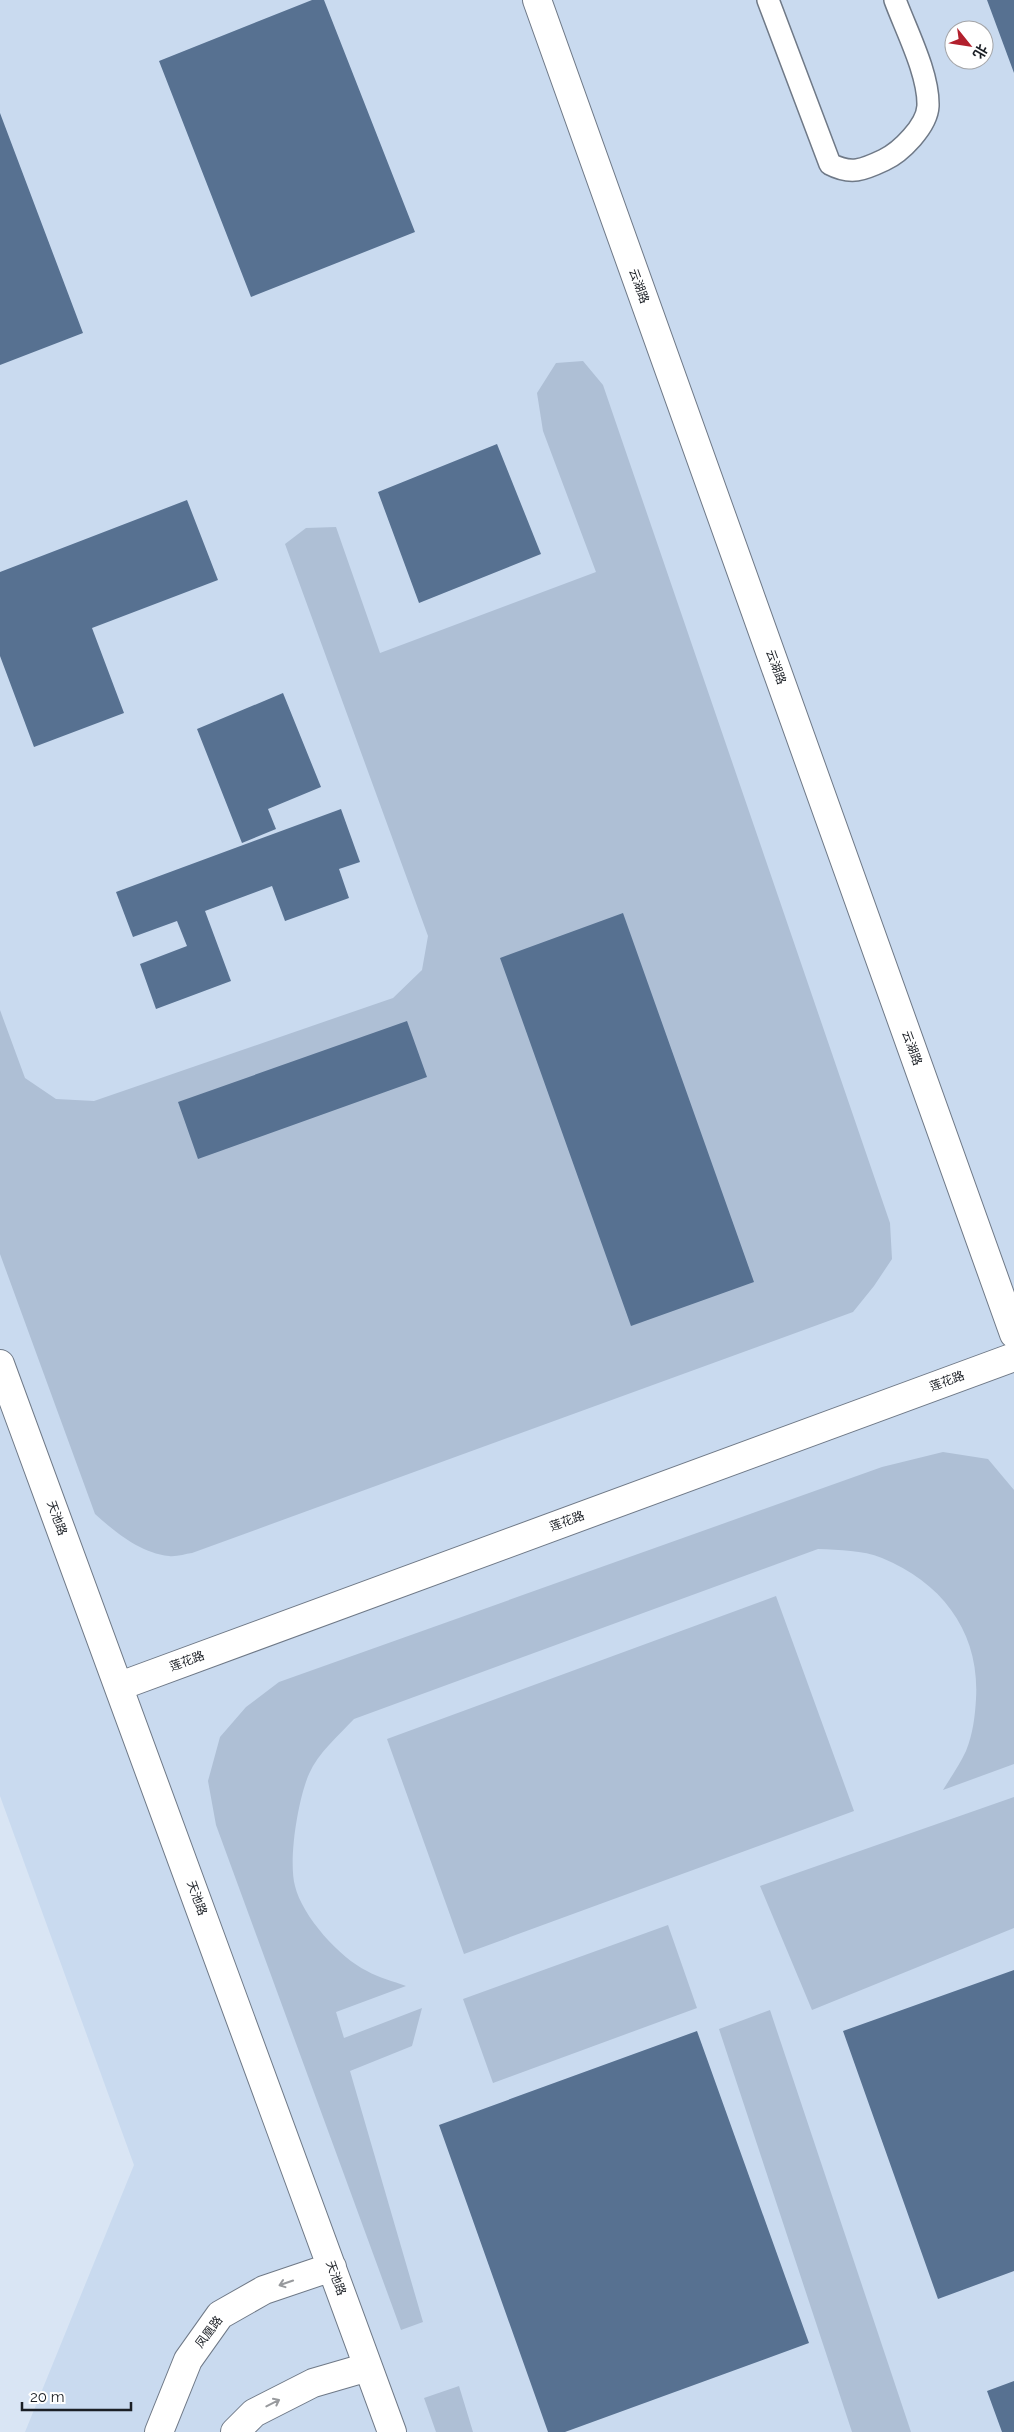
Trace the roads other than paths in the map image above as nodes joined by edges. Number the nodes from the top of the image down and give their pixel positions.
1 (537, 0) edge
2 (768, 0) edge
3 (895, 0) edge
4 (1014, 1334) edge
5 (1014, 1357) edge
6 (0, 1364) edge
7 (120, 1686) junction
8 (332, 2267) junction
9 (368, 2367) junction
10 (159, 2432) edge
11 (235, 2432) edge
12 (392, 2432) edge

1 - 4 street, 云湖路
2 - 3 lane
5 - 7 street, 莲花路
6 - 7 street, 天池路
7 - 8 street, 天池路
8 - 9 street, 天池路
8 -> 10 street, 凤凰路
11 -> 9 street
9 - 12 street, 天池路

